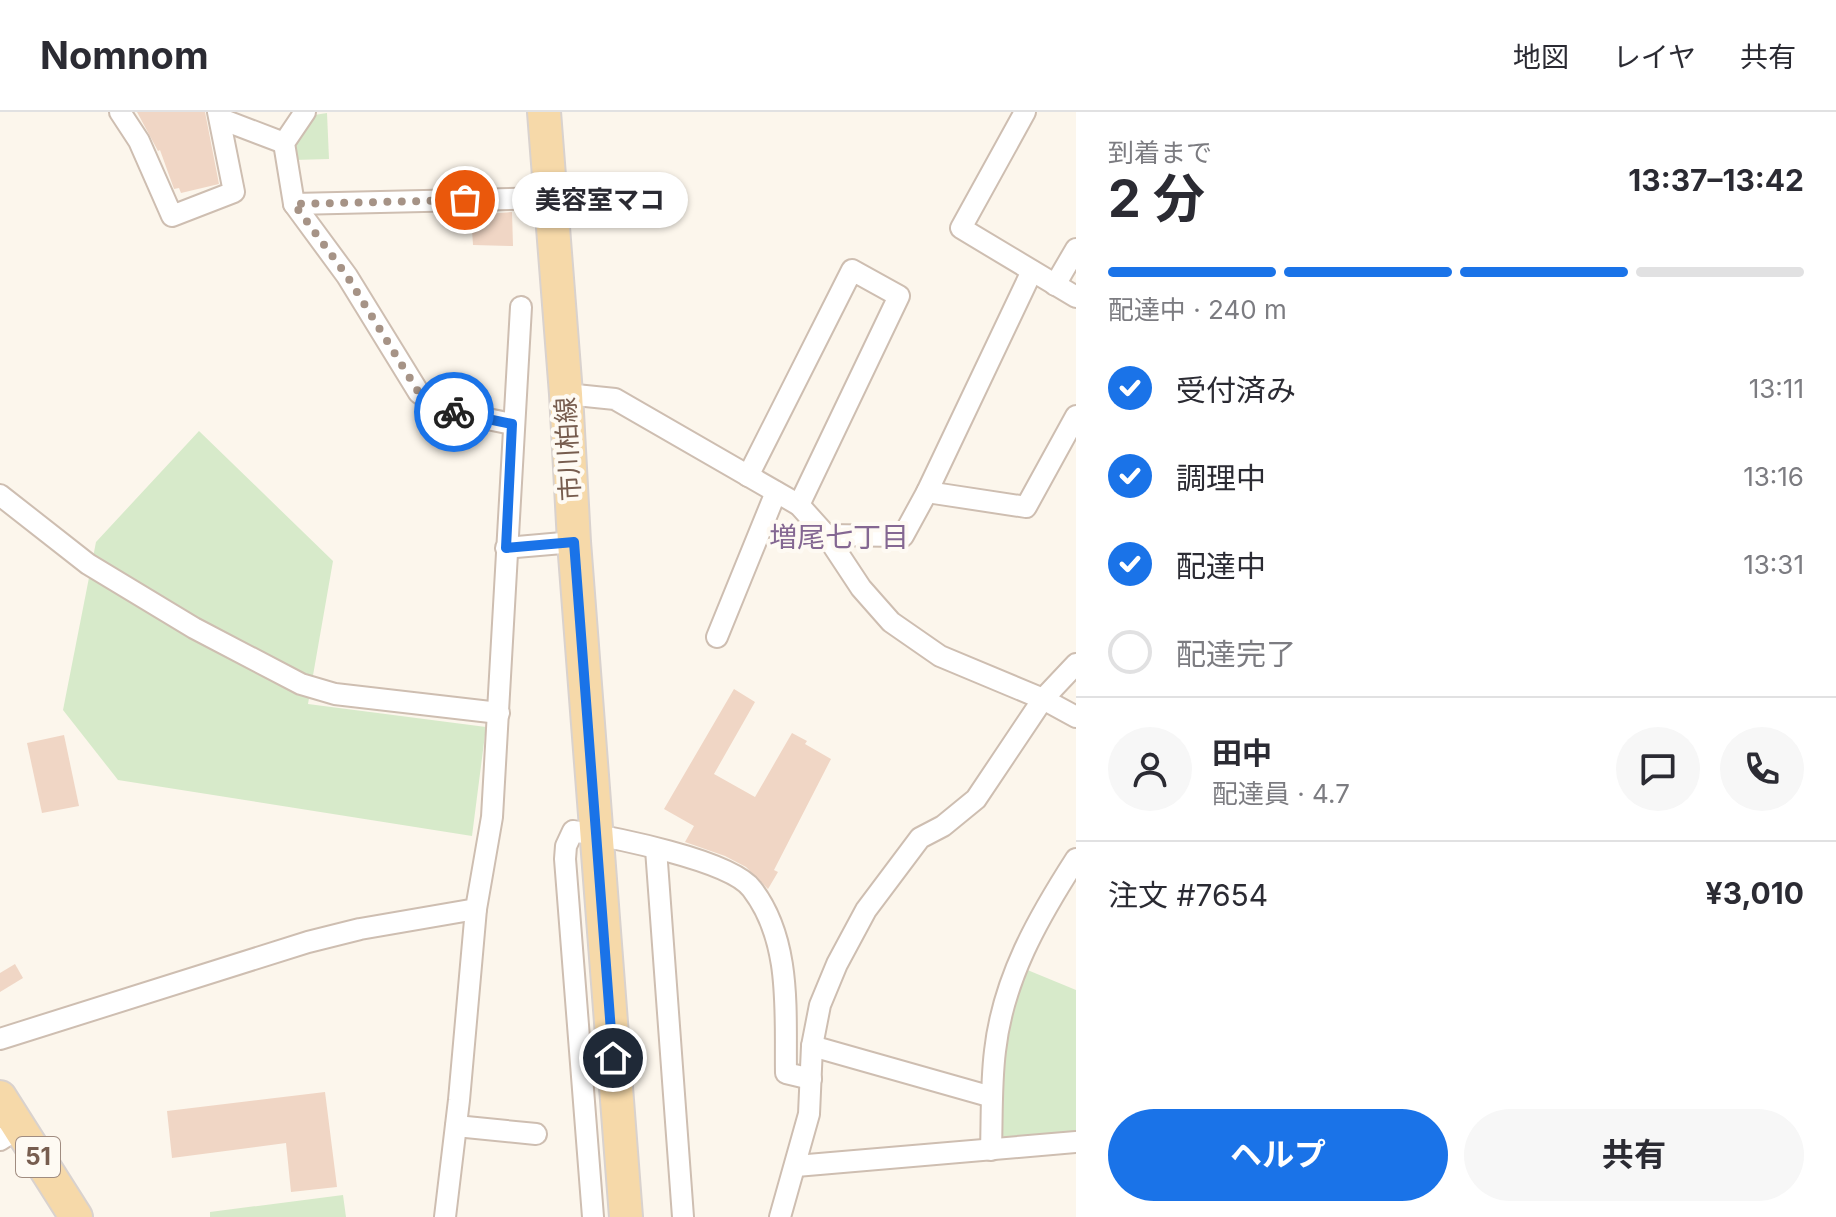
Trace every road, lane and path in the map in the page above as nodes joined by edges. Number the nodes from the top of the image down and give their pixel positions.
1 (120, 112) edge
2 (305, 112) edge
3 (544, 112) edge
4 (1025, 112) edge
5 (220, 116) edge
6 (284, 143) junction
7 (551, 198) junction
8 (294, 204) junction
9 (1076, 249) edge
10 (1032, 271) junction
11 (1055, 285) junction
12 (1076, 297) edge
13 (521, 307) dead end
14 (566, 394) junction
15 (1076, 416) edge
16 (512, 424) junction
17 (748, 476) junction
18 (776, 492) junction
19 (927, 492) junction
20 (0, 495) edge
21 (799, 505) junction
22 (826, 535) junction
23 (574, 542) junction
24 (506, 548) junction
25 (717, 637) dead end
26 (1076, 664) edge
27 (1043, 699) junction
28 (499, 713) junction
29 (1076, 717) edge
30 (595, 834) junction
31 (656, 849) junction
32 (1076, 859) edge
33 (476, 909) junction
34 (0, 1039) edge
35 (812, 1046) junction
36 (811, 1079) junction
37 (0, 1097) edge
38 (992, 1097) junction
39 (456, 1126) junction
40 (10, 1134) edge
41 (536, 1134) dead end
42 (1076, 1142) edge
43 (991, 1150) junction
44 (796, 1166) junction
45 (76, 1217) edge
46 (445, 1217) edge
47 (593, 1217) edge
48 (626, 1217) edge
49 (683, 1217) edge
50 (780, 1217) edge

1 - 5 street
2 - 6 street
3 - 7 main road, 市川柏線
4 - 10 street
5 - 6 street
6 - 8 street
7 - 8 street
7 - 14 main road, 市川柏線
8 - 16 street
9 - 11 street
10 - 11 street
10 - 19 street
11 - 12 street
13 - 16 street
14 - 17 street
14 - 23 main road, 市川柏線
15 - 19 street
16 - 24 street
17 - 18 street
17 - 21 street
18 - 21 street
18 - 25 street
19 - 22 street
20 - 28 street
21 - 22 street
22 - 27 street
23 - 24 street
23 - 30 main road, 市川柏線
24 - 28 street
26 - 27 street
27 - 29 street
27 - 35 street
28 - 33 street
30 - 31 street
30 - 47 street
30 - 48 main road, 市川柏線
31 - 36 street
31 - 49 street
32 - 38 street
33 - 34 street
33 - 39 street
35 - 36 street
35 - 38 street
36 - 44 street
37 - 40 main road, 51
38 - 43 street
39 - 41 street
39 - 46 street
40 - 45 main road, 51
42 - 43 street
43 - 44 street
44 - 50 street

